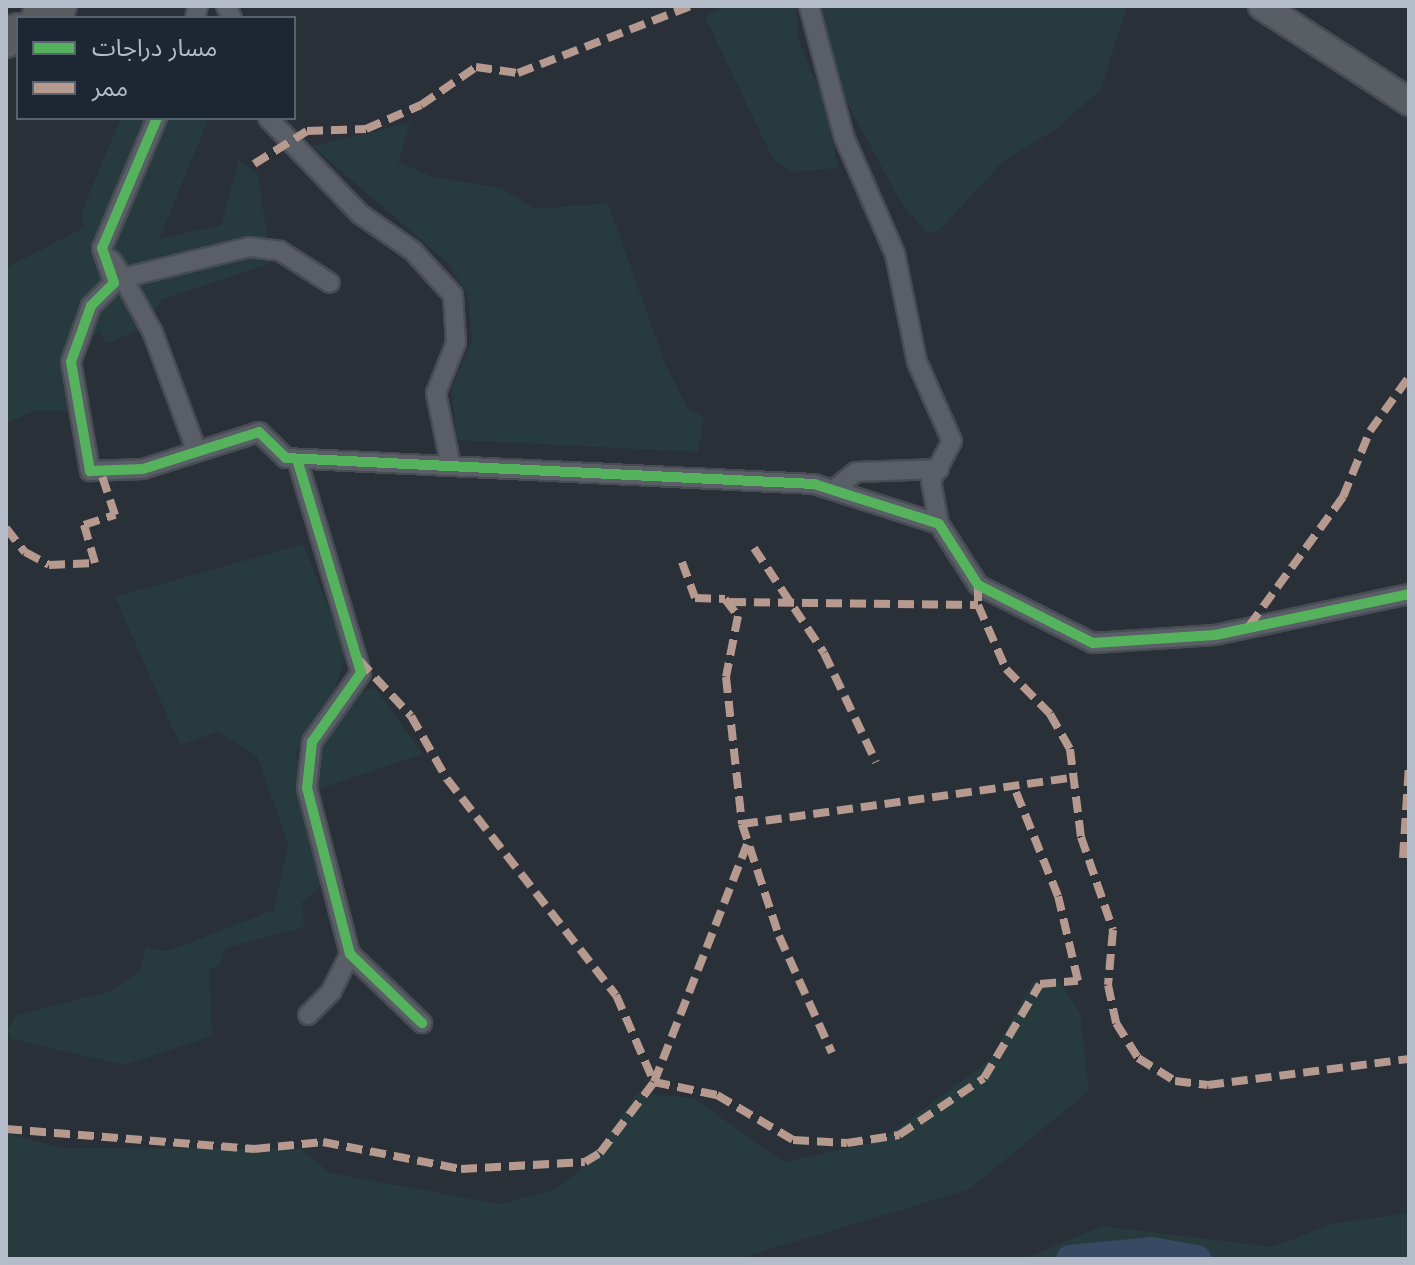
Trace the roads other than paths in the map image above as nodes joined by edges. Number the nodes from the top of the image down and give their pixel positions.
1 (809, 6) edge
2 (1262, 6) edge
3 (1409, 102) edge
4 (156, 120) edge
5 (270, 120) edge
6 (102, 248) junction
7 (123, 278) junction
8 (330, 283) dead end
9 (196, 449) junction
10 (297, 459) junction
11 (450, 462) junction
12 (939, 469) junction
13 (833, 490) junction
14 (939, 524) junction
15 (1409, 594) edge
16 (350, 954) junction
17 (308, 1015) dead end
18 (422, 1023) dead end

1 - 12 street
2 - 3 main road
4 - 6 street
5 - 11 street
6 - 7 street
6 - 9 street
7 - 8 street
7 - 9 street
9 - 10 street
10 - 11 street
10 - 16 street
11 - 13 street
12 - 13 street
12 - 14 street
13 - 14 street
14 - 15 street
16 - 17 street
16 - 18 street

